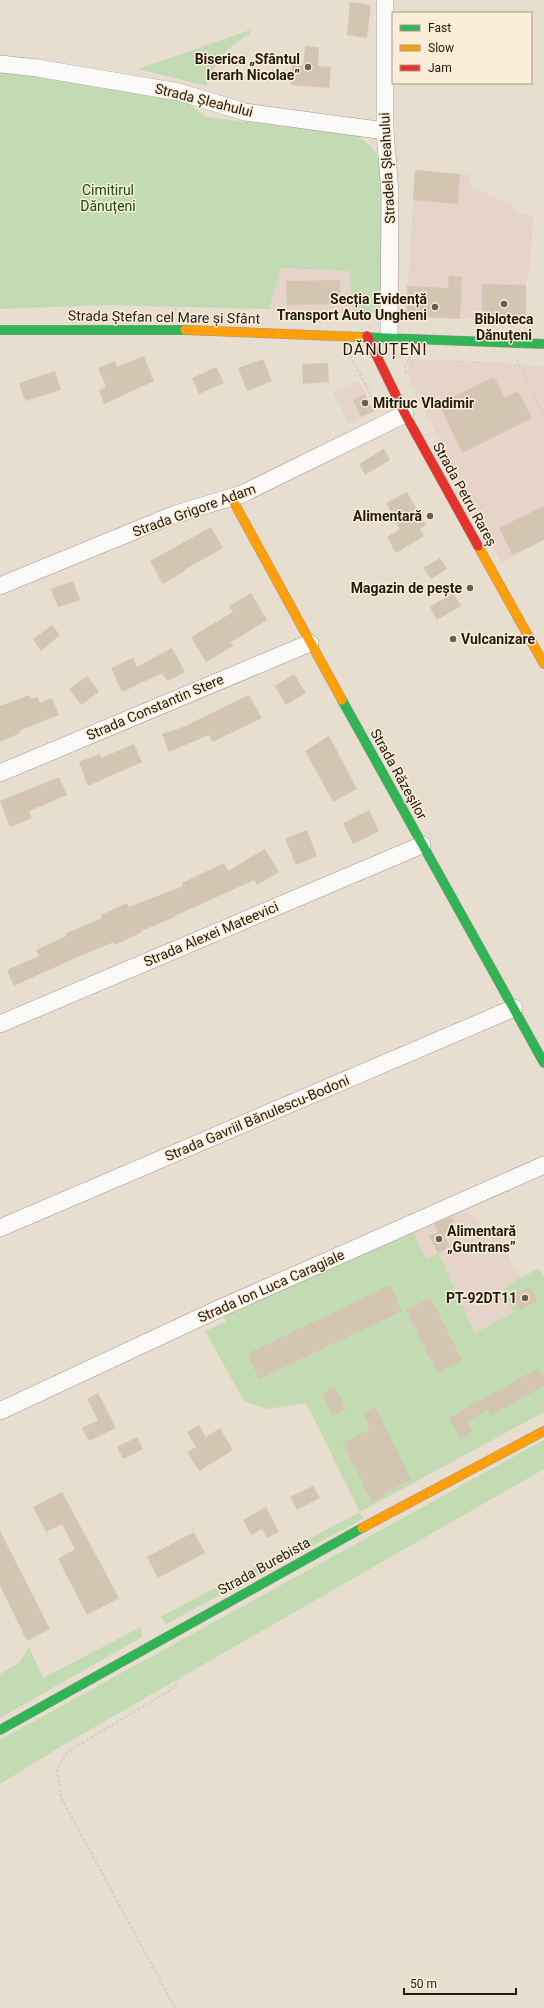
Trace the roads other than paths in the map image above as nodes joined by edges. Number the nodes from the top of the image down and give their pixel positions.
1 (385, 0) edge
2 (0, 64) edge
3 (385, 131) junction
4 (0, 330) edge
5 (367, 336) junction
6 (389, 337) junction
7 (544, 344) edge
8 (405, 414) junction
9 (232, 499) junction
10 (0, 586) edge
11 (310, 643) junction
12 (544, 664) edge
13 (0, 773) edge
14 (422, 845) junction
15 (514, 1008) junction
16 (0, 1024) edge
17 (544, 1063) edge
18 (544, 1165) edge
19 (0, 1228) edge
20 (0, 1411) edge
21 (544, 1431) edge
22 (0, 1730) edge

1 - 3 street, Stradela Șleahului
2 - 3 street, Strada Șleahului
3 - 6 street, Stradela Șleahului
4 - 5 street, Strada Ștefan cel Mare și Sfânt
5 - 6 street, Strada Ștefan cel Mare și Sfânt
5 - 8 street, Strada Petru Rareș
6 - 7 street, Strada Ștefan cel Mare și Sfânt
8 - 9 street, Strada Grigore Adam
8 - 12 street, Strada Petru Rareș
9 - 10 street, Strada Grigore Adam
9 - 11 street, Strada Răzeşilor
11 - 13 street, Strada Constantin Stere
11 - 14 street, Strada Răzeşilor
14 - 15 street, Strada Răzeşilor
14 - 16 street, Strada Alexei Mateevici
15 - 17 street, Strada Răzeşilor
15 - 19 street, Strada Gavriil Bănulescu-Bodoni
18 - 20 street, Strada Ion Luca Caragiale
21 - 22 street, Strada Burebista

